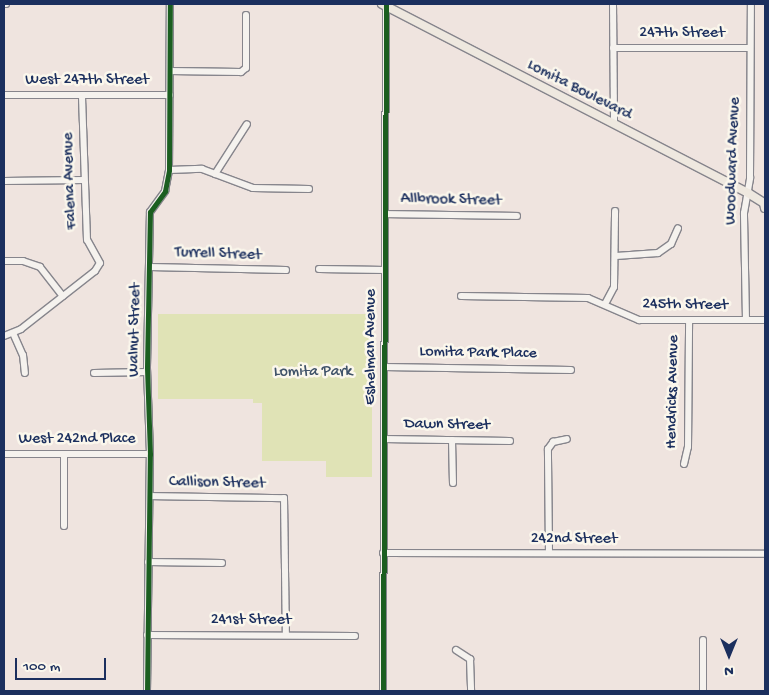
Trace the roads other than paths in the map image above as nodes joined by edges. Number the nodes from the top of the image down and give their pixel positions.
1 (170, 4) edge
2 (385, 4) edge
3 (613, 4) edge
4 (751, 4) edge
5 (246, 15) dead end
6 (613, 48) junction
7 (750, 48) junction
8 (170, 71) junction
9 (4, 95) edge
10 (170, 95) junction
11 (82, 96) junction
12 (247, 124) dead end
13 (614, 124) junction
14 (169, 170) junction
15 (215, 174) junction
16 (84, 180) junction
17 (4, 181) edge
18 (309, 190) dead end
19 (748, 193) junction
20 (765, 204) edge
21 (615, 211) dead end
22 (385, 214) junction
23 (517, 216) dead end
24 (678, 228) dead end
25 (616, 256) junction
26 (4, 261) edge
27 (150, 267) junction
28 (319, 269) dead end
29 (286, 270) dead end
30 (385, 270) junction
31 (63, 296) junction
32 (460, 296) dead end
33 (605, 304) junction
34 (689, 320) junction
35 (746, 320) junction
36 (765, 320) edge
37 (13, 333) junction
38 (4, 336) edge
39 (384, 367) junction
40 (571, 370) dead end
41 (147, 372) junction
42 (25, 373) dead end
43 (94, 373) dead end
44 (384, 439) junction
45 (567, 439) dead end
46 (452, 440) junction
47 (510, 441) dead end
48 (4, 454) edge
49 (150, 454) junction
50 (64, 455) junction
51 (684, 464) dead end
52 (453, 483) dead end
53 (150, 496) junction
54 (64, 526) dead end
55 (383, 553) junction
56 (549, 553) junction
57 (765, 554) edge
58 (148, 562) junction
59 (222, 563) dead end
60 (286, 634) junction
61 (147, 635) junction
62 (355, 636) dead end
63 (703, 640) dead end
64 (456, 650) dead end
65 (147, 691) edge
66 (383, 691) edge
67 (471, 691) edge
68 (703, 691) edge

1 - 8 street, Walnut Street
2 - 13 main road, Lomita Boulevard
2 - 22 street, Eshelman Avenue
3 - 6 street
4 - 7 street, Woodward Avenue
5 - 8 street
6 - 7 street, 247th Street
6 - 13 street
7 - 19 street, Woodward Avenue
8 - 10 street, Walnut Street
9 - 11 street, West 247th Street
10 - 11 street, West 247th Street
10 - 14 street, Walnut Street
11 - 16 street, Falena Avenue
12 - 15 street
13 - 19 main road, Lomita Boulevard
14 - 15 street
14 - 27 street, Walnut Street
15 - 18 street
16 - 17 street
16 - 31 street, Falena Avenue
19 - 20 main road, Lomita Boulevard
19 - 35 street, Woodward Avenue
21 - 25 street
22 - 23 street, Allbrook Street
22 - 30 street, Eshelman Avenue
24 - 25 street
25 - 33 street
26 - 31 street
27 - 29 street, Turrell Street
27 - 41 street, Walnut Street
28 - 30 street
30 - 39 street, Eshelman Avenue
31 - 37 street
32 - 33 street, 245th Street
33 - 34 street, 245th Street
34 - 35 street, 245th Street
34 - 51 street, Hendricks Avenue
35 - 36 street, 245th Street
37 - 38 street
37 - 42 street
39 - 40 street, Lomita Park Place
39 - 44 street, Eshelman Avenue
41 - 43 street
41 - 49 street, Walnut Street
44 - 46 street, Dawn Street
44 - 55 street, Eshelman Avenue
45 - 56 street
46 - 47 street, Dawn Street
46 - 52 street
48 - 50 street, West 242nd Place
49 - 50 street, West 242nd Place
49 - 53 street, Walnut Street
50 - 54 street
53 - 58 street, Walnut Street
53 - 60 street, Callison Street
55 - 56 street, 242nd Street
55 - 66 street, Eshelman Avenue
56 - 57 street, 242nd Street
58 - 59 street
58 - 61 street, Walnut Street
60 - 61 street, 241st Street
60 - 62 street, 241st Street
61 - 65 street, Walnut Street
63 - 68 street
64 - 67 street

